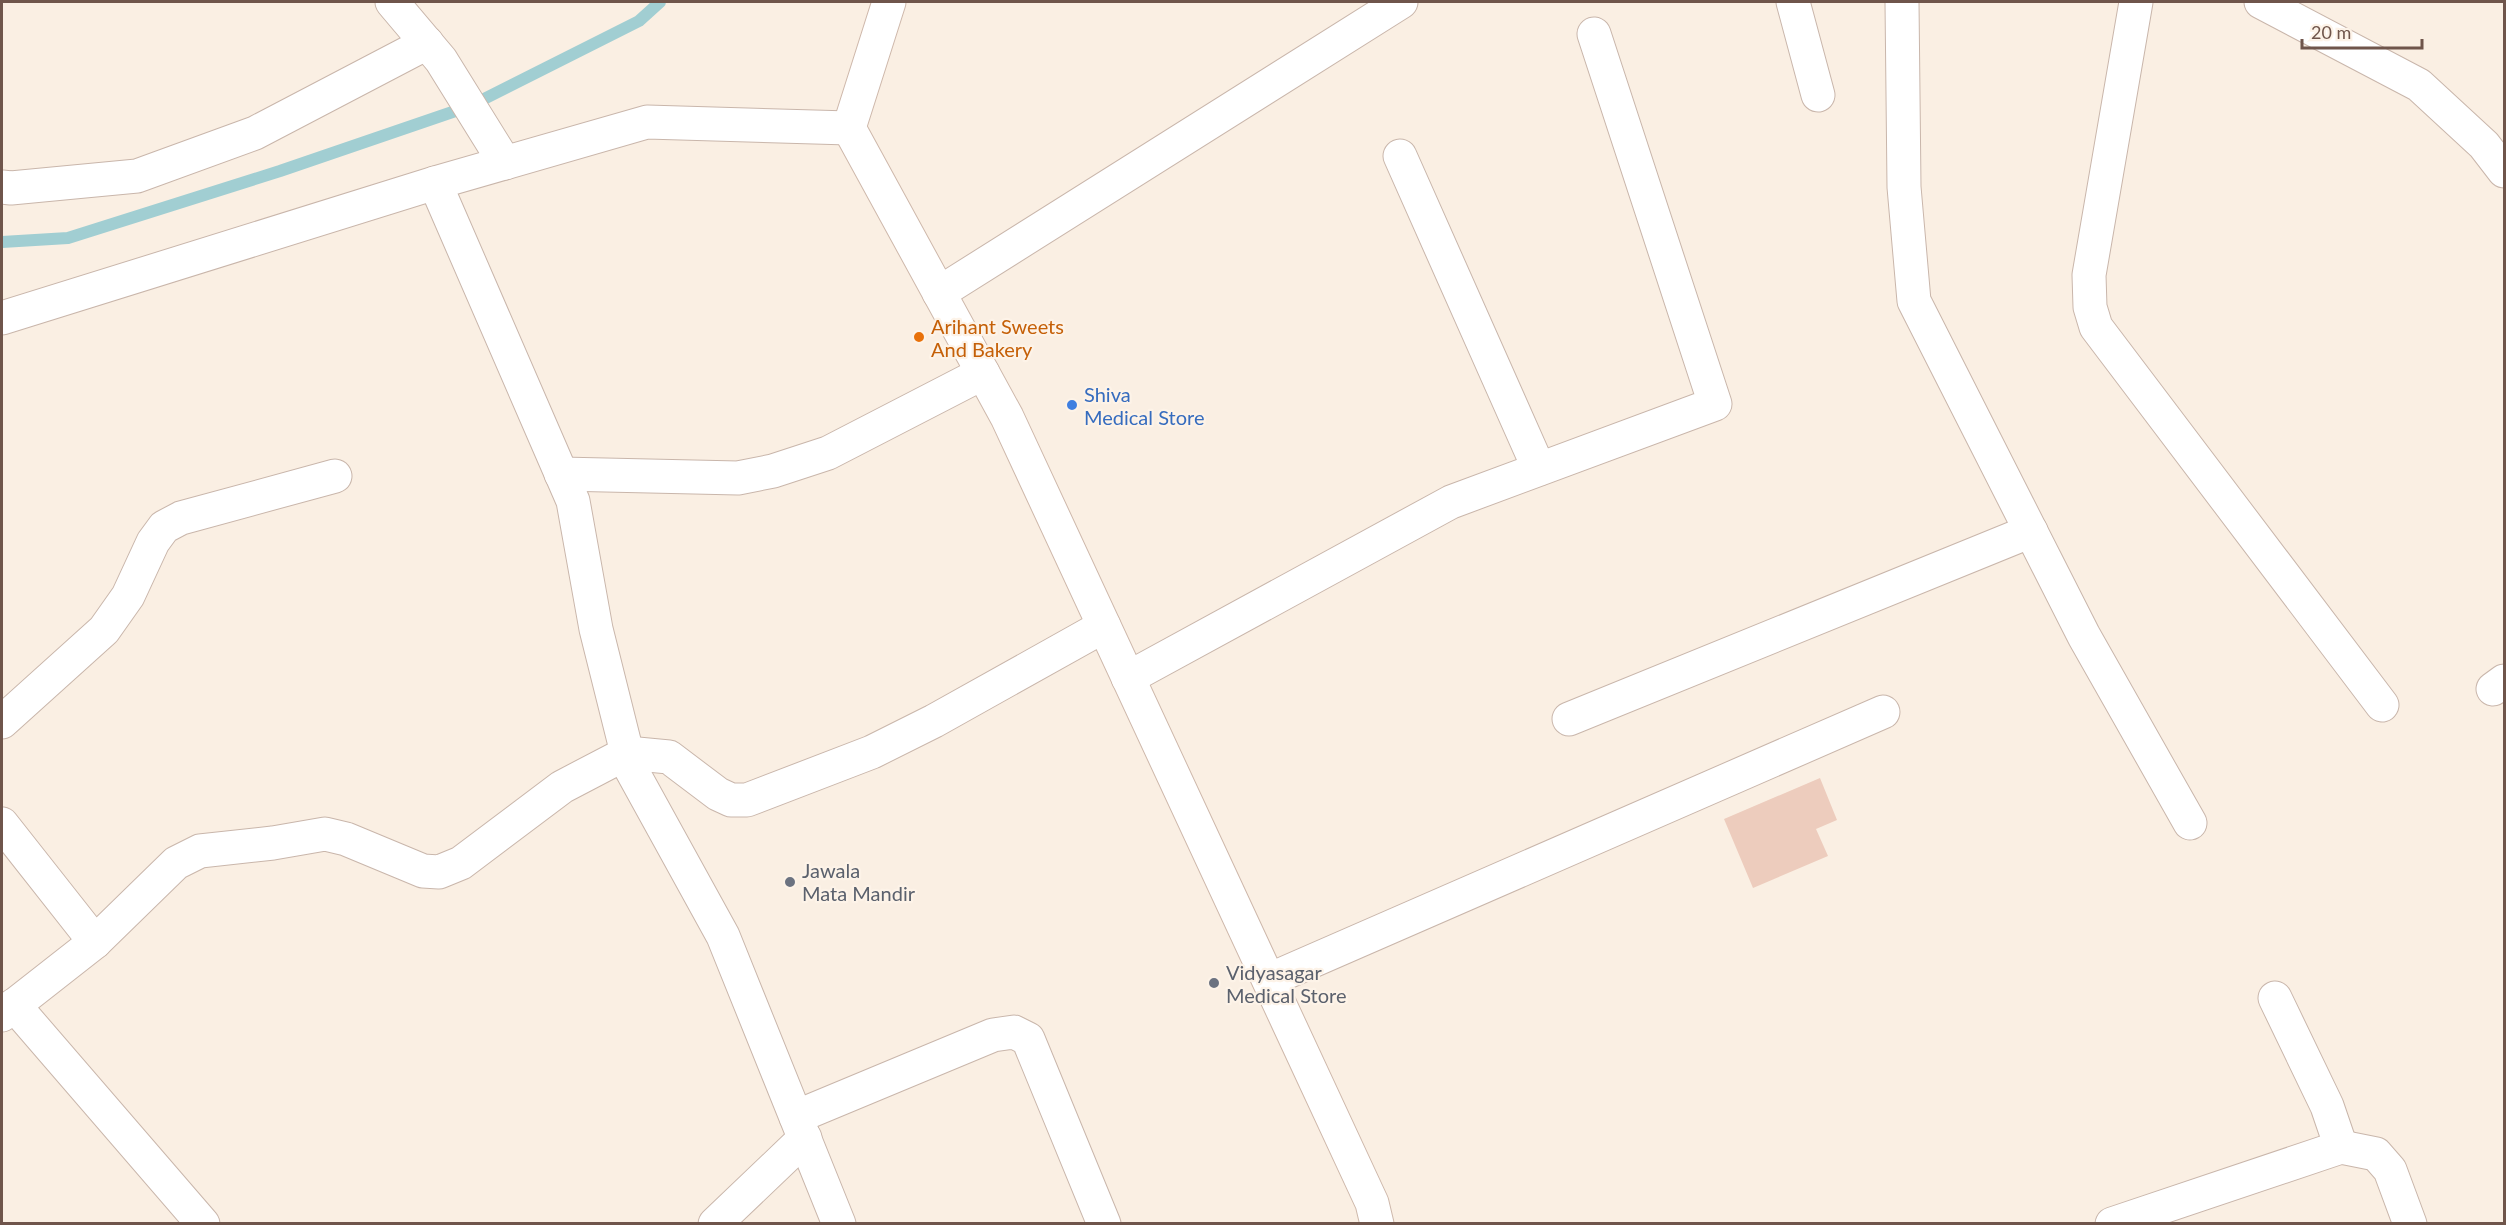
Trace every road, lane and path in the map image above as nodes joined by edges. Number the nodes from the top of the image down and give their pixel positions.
1 (392, 2) edge
2 (890, 2) edge
3 (1401, 2) edge
4 (1793, 2) edge
5 (1902, 2) edge
6 (2136, 2) edge
7 (2261, 2) edge
8 (1356, 14) edge
9 (1594, 34) dead end
10 (434, 52) junction
11 (1818, 95) dead end
12 (849, 128) junction
13 (1400, 156) dead end
14 (505, 163) junction
15 (2505, 171) edge
16 (435, 183) junction
17 (2, 187) edge
18 (939, 294) junction
19 (2, 318) edge
20 (983, 373) junction
21 (1539, 470) junction
22 (561, 474) junction
23 (336, 476) dead end
24 (2031, 531) junction
25 (1104, 626) junction
26 (1128, 678) junction
27 (2382, 705) dead end
28 (1884, 712) dead end
29 (1569, 719) dead end
30 (2, 722) edge
31 (627, 753) junction
32 (2190, 823) dead end
33 (2, 824) edge
34 (95, 942) junction
35 (1269, 980) junction
36 (2275, 998) dead end
37 (8, 1010) edge
38 (800, 1127) junction
39 (2341, 1147) junction
40 (203, 1224) edge
41 (715, 1224) edge
42 (839, 1224) edge
43 (1104, 1224) edge
44 (1377, 1224) edge
45 (2112, 1224) edge
46 (2410, 1224) edge

1 - 10 street
2 - 12 street
3 - 8 street
4 - 11 street
5 - 24 street
6 - 27 street
7 - 15 street
8 - 18 street
9 - 21 street
10 - 14 street
10 - 17 street
12 - 14 street
12 - 18 street
13 - 21 street
14 - 16 street
16 - 19 street
16 - 22 street
18 - 20 street
20 - 22 street
20 - 25 street
21 - 26 street
22 - 31 street
23 - 30 street
24 - 29 street
24 - 32 street
25 - 26 street
25 - 31 street
26 - 35 street
28 - 35 street
31 - 34 street
31 - 38 street
33 - 34 street
34 - 37 street
35 - 44 street
36 - 39 street
37 - 40 street
38 - 41 street
38 - 42 street
38 - 43 street
39 - 45 street
39 - 46 street

